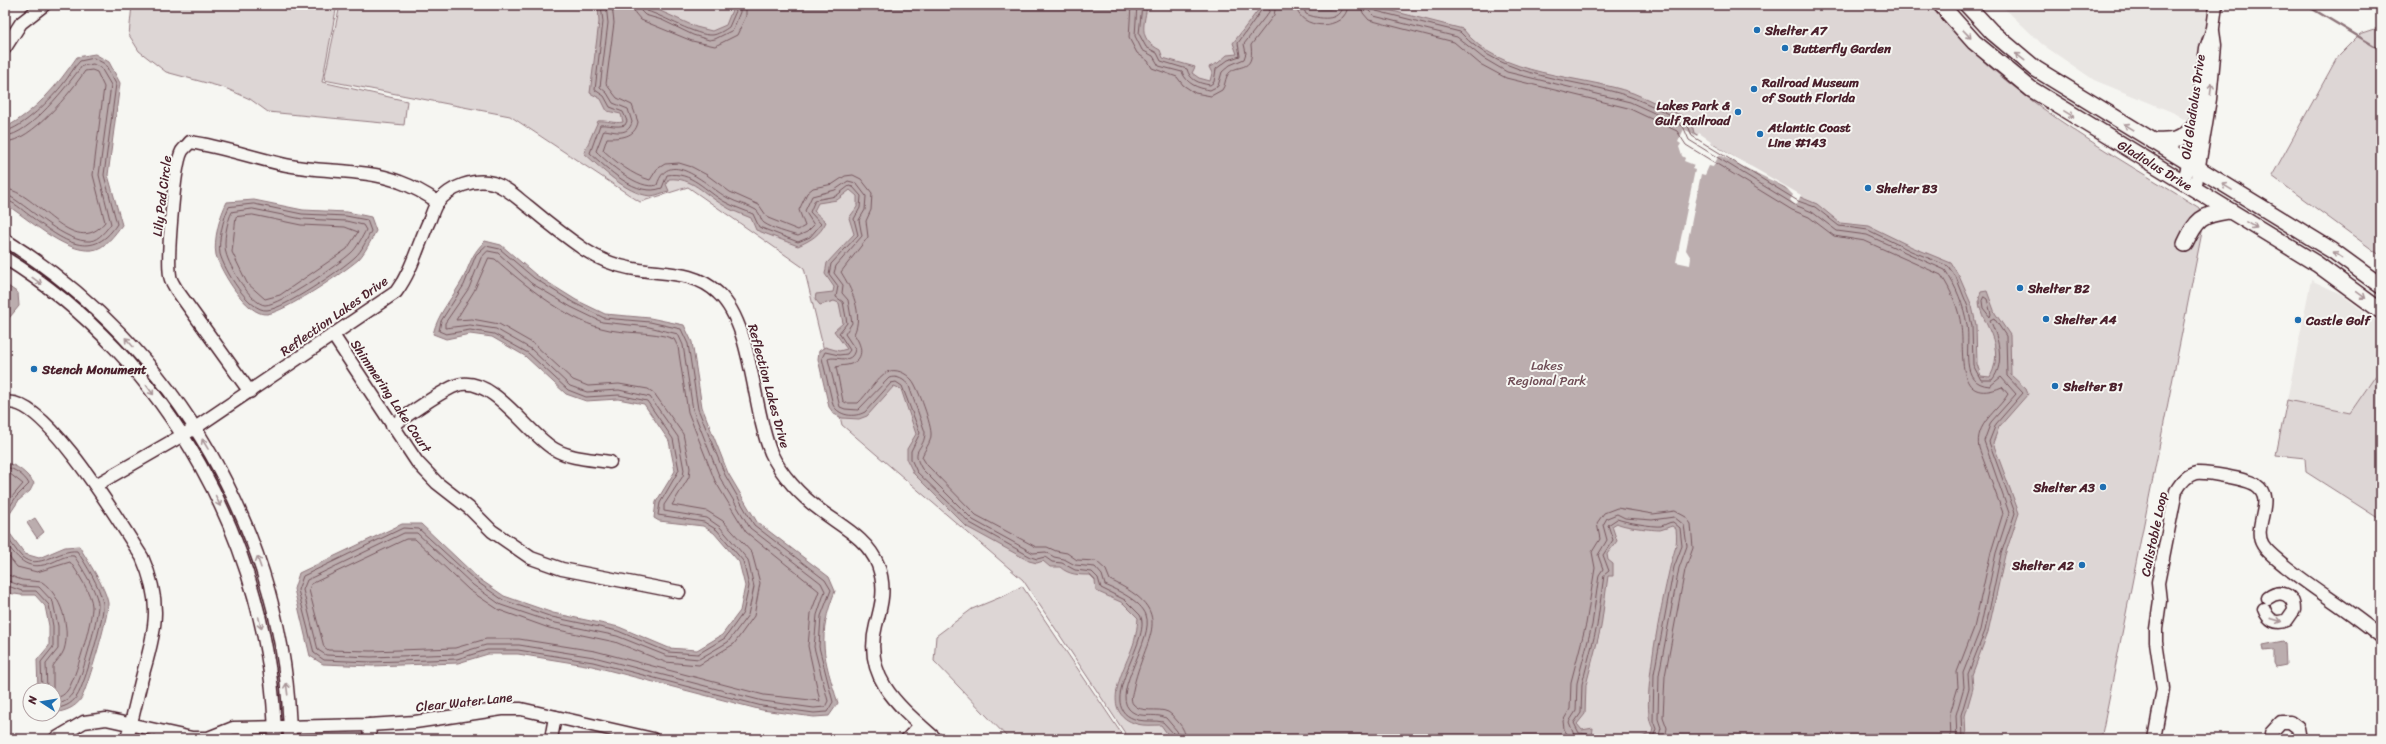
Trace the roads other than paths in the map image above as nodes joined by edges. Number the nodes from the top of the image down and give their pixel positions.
1 (44, 5) edge
2 (1941, 5) edge
3 (1967, 5) edge
4 (2216, 5) edge
5 (2213, 28) junction
6 (5, 48) edge
7 (2196, 125) junction
8 (2152, 141) junction
9 (2194, 166) junction
10 (2189, 187) junction
11 (438, 202) junction
12 (2228, 211) junction
13 (5, 240) edge
14 (2185, 244) dead end
15 (5, 258) edge
16 (2381, 286) edge
17 (2381, 311) edge
18 (333, 335) junction
19 (250, 392) junction
20 (5, 403) edge
21 (392, 426) junction
22 (195, 428) junction
23 (182, 436) junction
24 (610, 462) dead end
25 (96, 485) junction
26 (2302, 579) junction
27 (679, 592) dead end
28 (2289, 596) junction
29 (2381, 637) edge
30 (555, 717) junction
31 (131, 724) junction
32 (369, 725) junction
33 (920, 725) junction
34 (2271, 732) dead end
35 (275, 733) edge
36 (290, 733) edge
37 (55, 739) edge
38 (128, 739) edge
39 (208, 739) edge
40 (370, 739) edge
41 (551, 739) edge
42 (653, 739) edge
43 (907, 739) edge
44 (936, 739) edge
45 (2154, 739) edge
46 (2300, 739) edge

1 - 6 street
2 -> 10 main road, Gladiolus Drive
8 -> 3 main road, Gladiolus Drive
4 - 5 street, Old Gladiolus Drive
5 - 7 street, Old Gladiolus Drive
9 -> 5 street, Old Gladiolus Drive
7 - 8 main road
7 - 9 street, Old Gladiolus Drive
8 - 9 main road, Gladiolus Drive
9 - 10 street, Old Gladiolus Drive
16 -> 9 main road, Gladiolus Drive
10 - 12 main road, Gladiolus Drive
11 - 18 street, Reflection Lakes Drive
11 - 19 street, Lily Pad Circle
11 - 33 street, Reflection Lakes Drive
12 - 14 main road
12 -> 17 main road, Gladiolus Drive
22 -> 13 street
15 -> 23 street
18 - 19 street, Reflection Lakes Drive
18 - 21 street, Shimmering Lake Court
19 - 22 street, Reflection Lakes Drive
20 - 25 street
21 - 24 street
21 - 27 street, Shimmering Lake Court
22 - 23 street, Reflection Lakes Drive
36 -> 22 street
23 - 25 street, Reflection Lakes Drive
23 -> 35 street
25 - 31 street
26 - 28 street
26 - 29 street, Calistoble Loop
26 - 45 street, Calistoble Loop
28 -> 28 street
30 - 32 street, Clear Water Lane
30 - 41 street
30 - 42 street, Clear Water Lane
31 - 37 street
31 - 38 street
31 - 39 street
32 - 36 street, Clear Water Lane
32 - 40 street
33 - 43 street
33 - 44 street, Reflection Lakes Drive
34 - 46 street
35 - 36 street, Clear Water Lane
35 - 39 street, Clear Water Lane

